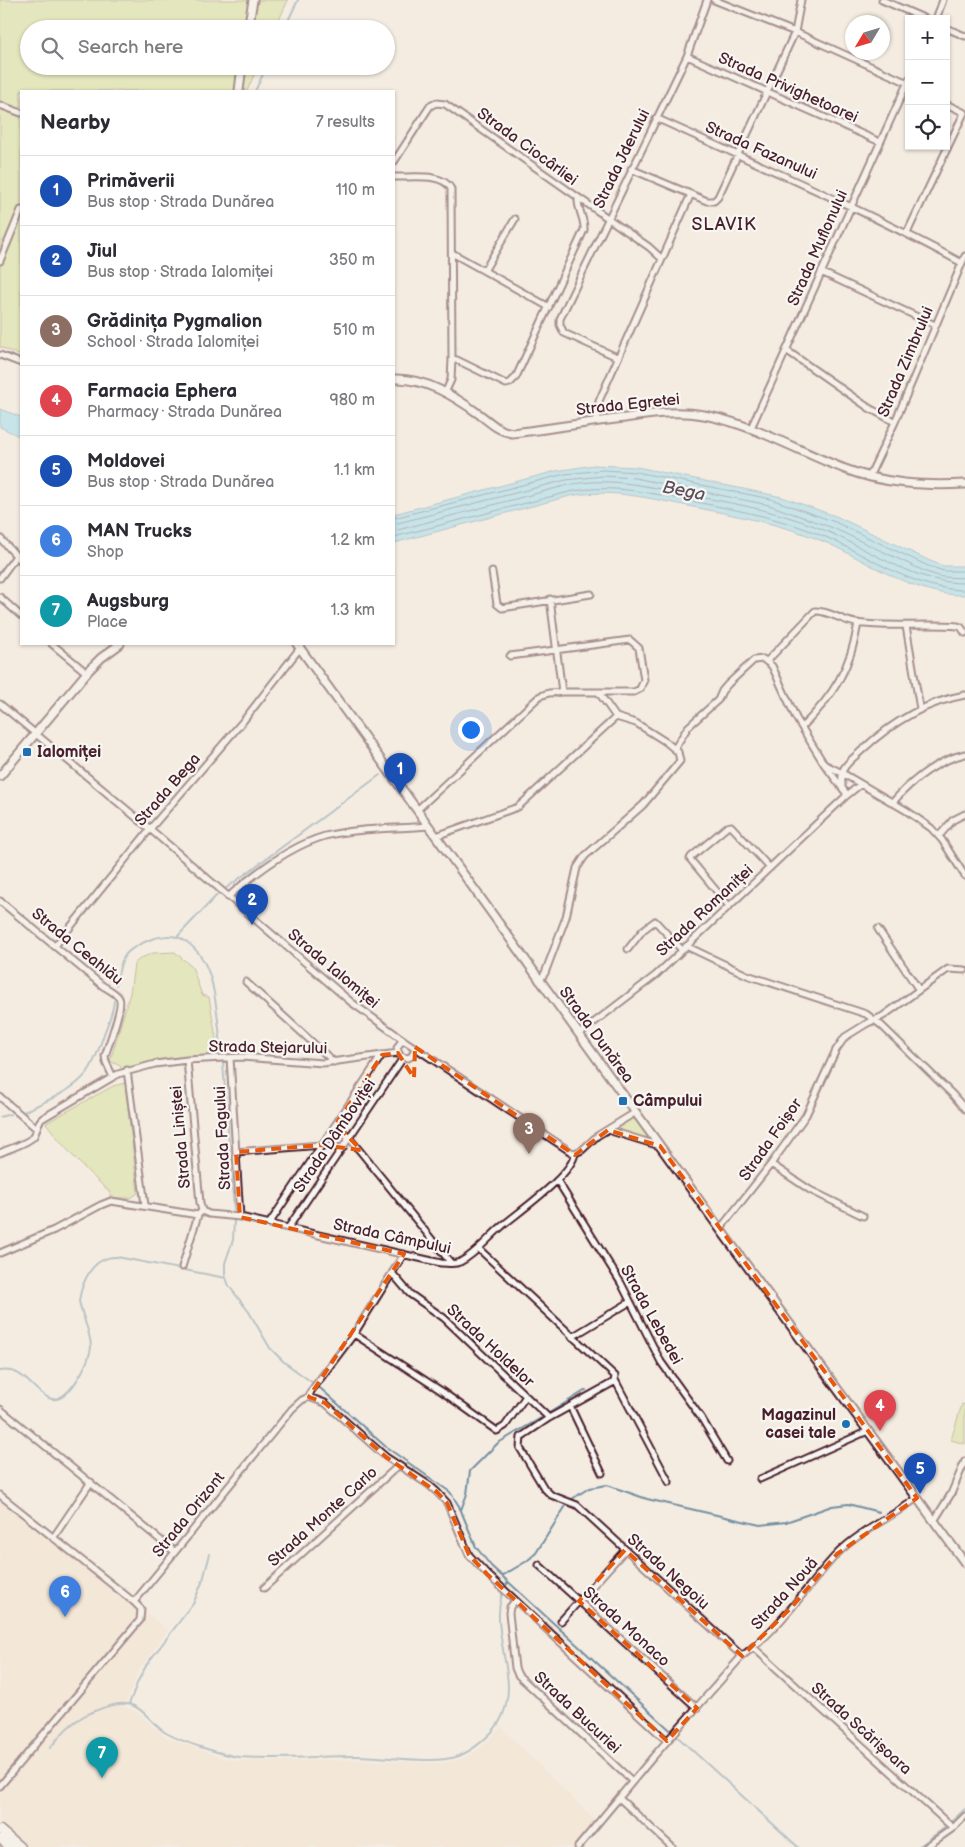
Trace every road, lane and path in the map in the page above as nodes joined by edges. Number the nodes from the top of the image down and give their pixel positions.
1 (253, 0) edge
2 (707, 0) edge
3 (714, 0) edge
4 (801, 0) edge
5 (882, 0) edge
6 (943, 0) edge
7 (917, 15) edge
8 (937, 15) edge
9 (250, 20) edge
10 (950, 30) edge
11 (794, 32) junction
12 (965, 36) edge
13 (686, 56) junction
14 (241, 75) edge
15 (905, 81) edge
16 (905, 88) edge
17 (239, 90) edge
18 (767, 92) junction
19 (0, 105) edge
20 (948, 105) edge
21 (20, 113) edge
22 (964, 113) edge
23 (656, 118) junction
24 (880, 142) junction
25 (738, 155) junction
26 (395, 160) edge
27 (631, 169) junction
28 (395, 177) edge
29 (691, 194) junction
30 (578, 198) junction
31 (850, 205) junction
32 (20, 212) edge
33 (607, 218) junction
34 (515, 219) dead end
35 (907, 233) junction
36 (452, 253) junction
37 (662, 258) junction
38 (964, 259) edge
39 (0, 261) edge
40 (484, 271) junction
41 (821, 272) junction
42 (549, 307) junction
43 (935, 325) junction
44 (786, 350) junction
45 (0, 355) edge
46 (617, 357) junction
47 (452, 359) junction
48 (20, 362) edge
49 (395, 379) edge
50 (445, 393) junction
51 (596, 421) junction
52 (895, 422) junction
53 (751, 428) junction
54 (869, 477) junction
55 (965, 484) edge
56 (0, 538) edge
57 (16, 556) junction
58 (20, 560) edge
59 (492, 572) dead end
60 (0, 578) edge
61 (591, 594) dead end
62 (0, 597) edge
63 (550, 599) junction
64 (20, 615) edge
65 (858, 623) junction
66 (906, 626) junction
67 (965, 633) edge
68 (53, 645) edge
69 (111, 646) edge
70 (299, 646) edge
71 (557, 650) junction
72 (510, 656) dead end
73 (767, 661) junction
74 (86, 673) junction
75 (562, 692) junction
76 (599, 693) junction
77 (965, 695) edge
78 (0, 704) edge
79 (920, 710) junction
80 (616, 717) junction
81 (802, 728) junction
82 (36, 733) junction
83 (675, 748) junction
84 (965, 754) edge
85 (824, 764) junction
86 (842, 772) junction
87 (0, 776) edge
88 (861, 784) junction
89 (842, 786) junction
90 (844, 798) junction
91 (892, 802) junction
92 (417, 810) junction
93 (965, 814) edge
94 (428, 826) junction
95 (150, 830) junction
96 (436, 836) junction
97 (939, 836) junction
98 (770, 868) junction
99 (965, 876) edge
100 (226, 895) junction
101 (0, 901) edge
102 (729, 906) junction
103 (878, 929) dead end
104 (54, 946) junction
105 (684, 948) junction
106 (628, 949) dead end
107 (965, 970) edge
108 (540, 981) junction
109 (246, 982) dead end
110 (919, 990) junction
111 (876, 1020) junction
112 (578, 1034) junction
113 (405, 1041) junction
114 (415, 1048) junction
115 (398, 1053) junction
116 (382, 1055) junction
117 (229, 1058) junction
118 (403, 1058) junction
119 (187, 1060) junction
120 (334, 1062) junction
121 (127, 1070) junction
122 (113, 1077) junction
123 (0, 1097) edge
124 (965, 1109) edge
125 (636, 1112) junction
126 (336, 1124) junction
127 (36, 1128) junction
128 (608, 1130) junction
129 (349, 1138) junction
130 (321, 1145) junction
131 (660, 1146) junction
132 (342, 1148) junction
133 (0, 1152) edge
134 (236, 1152) junction
135 (575, 1153) junction
136 (772, 1164) junction
137 (556, 1180) junction
138 (145, 1205) junction
139 (200, 1213) junction
140 (863, 1216) dead end
141 (240, 1217) junction
142 (269, 1224) junction
143 (288, 1228) junction
144 (720, 1229) junction
145 (479, 1249) junction
146 (0, 1253) edge
147 (404, 1254) junction
148 (451, 1264) junction
149 (182, 1267) dead end
150 (392, 1273) junction
151 (630, 1302) junction
152 (354, 1334) junction
153 (572, 1337) junction
154 (615, 1380) junction
155 (526, 1396) junction
156 (309, 1397) junction
157 (570, 1406) junction
158 (0, 1409) edge
159 (549, 1418) junction
160 (868, 1431) junction
161 (727, 1461) dead end
162 (965, 1461) edge
163 (398, 1466) junction
164 (602, 1473) dead end
165 (760, 1479) dead end
166 (91, 1482) junction
167 (669, 1482) dead end
168 (0, 1495) edge
169 (917, 1498) junction
170 (934, 1521) junction
171 (53, 1538) junction
172 (625, 1550) junction
173 (176, 1552) junction
174 (965, 1562) edge
175 (539, 1565) dead end
176 (264, 1588) dead end
177 (515, 1601) junction
178 (579, 1601) junction
179 (134, 1602) junction
180 (562, 1621) dead end
181 (754, 1648) junction
182 (742, 1656) junction
183 (697, 1708) junction
184 (667, 1741) junction
185 (632, 1782) junction
186 (0, 1786) edge
187 (619, 1798) junction
188 (965, 1816) edge
189 (953, 1828) junction
190 (0, 1830) edge
191 (0, 1839) edge
192 (10, 1847) edge
193 (20, 1847) edge
194 (578, 1847) edge
195 (672, 1847) edge
196 (926, 1847) edge

1 - 9 street
2 - 13 street, Strada Jderului
3 - 11 street
4 - 11 street
5 - 7 street
6 - 8 street
10 - 12 street
11 - 15 street
11 - 18 street
13 - 18 street, Strada Privighetoarei
13 - 23 street, Strada Jderului
14 - 17 street
16 - 24 street, Strada Muflonului
18 - 24 street, Strada Privighetoarei
18 - 25 street
19 - 21 street
20 - 22 street
22 - 35 street
23 - 25 street, Strada Fazanului
23 - 27 street, Strada Jderului
24 - 31 street, Strada Muflonului
25 - 29 street
25 - 31 street, Strada Fazanului
26 - 30 street, Strada Ciocârliei
27 - 29 street
27 - 33 street, Strada Jderului
28 - 36 street
29 - 37 street
30 - 33 street, Strada Ciocârliei
30 - 42 street
31 - 35 street, Strada Fazanului
31 - 41 street, Strada Muflonului
32 - 39 street
33 - 37 street, Strada Ciocârliei
33 - 46 street, Strada Jderului
34 - 40 street
35 - 38 street, Strada Fazanului
36 - 40 street
36 - 47 street
37 - 46 street
38 - 43 street, Strada Zimbrului
40 - 42 street
41 - 43 street
41 - 44 street, Strada Muflonului
42 - 47 street
43 - 52 street, Strada Zimbrului
44 - 52 street
44 - 53 street, Strada Muflonului
45 - 48 street
46 - 51 street
47 - 50 street
49 - 50 street, Strada Egretei
50 - 51 street, Strada Egretei
51 - 53 street, Strada Egretei
52 - 54 street, Strada Zimbrului
53 - 54 street, Strada Egretei
54 - 55 street, Strada Egretei
56 - 57 street
57 - 58 street
57 - 60 street
59 - 63 street
61 - 63 street
62 - 64 street
63 - 71 street
65 - 66 street
65 - 73 street
65 - 81 street
66 - 67 street
66 - 79 street
68 - 74 street
69 - 74 street
70 - 92 street, Strada Dunărea
70 - 95 street, Strada Bega
71 - 72 street
71 - 75 street
71 - 76 street
73 - 81 street
73 - 83 street
74 - 82 street
75 - 76 street
75 - 92 street
76 - 80 street
77 - 79 street
78 - 82 street, Strada Ialomiței
79 - 86 street
80 - 83 street
80 - 96 street
81 - 85 street
82 - 87 street
82 - 95 street, Strada Ialomiței
83 - 108 street
84 - 91 street
85 - 86 street
85 - 89 street
86 - 88 street
86 - 89 street
88 - 90 street, Strada Romaniței
88 - 91 street
89 - 90 street
90 - 98 street, Strada Romaniței
91 - 97 street
92 - 94 street, Strada Dunărea
93 - 97 street
94 - 96 street, Strada Dunărea
94 - 100 street
95 - 100 street, Strada Ialomiței
95 - 104 street, Strada Bega
96 - 108 street, Strada Dunărea
97 - 99 street
98 - 102 street, Strada Romaniței
98 - 102 street
100 - 113 street, Strada Ialomiței
101 - 104 street, Strada Ceahlău
102 - 105 street, Strada Romaniței
103 - 110 street
104 - 122 street, Strada Ceahlău
105 - 106 street
105 - 111 street
105 - 112 street, Strada Romaniței
107 - 110 street, Strada Foișor
108 - 112 street, Strada Dunărea
109 - 120 street
110 - 111 street, Strada Foișor
111 - 124 street
111 - 136 street, Strada Foișor
112 - 125 street, Strada Dunărea
113 - 114 street, Strada Ialomiței
113 - 115 street
114 - 118 street
114 - 135 street, Strada Ialomiței
115 - 116 street, Strada Stejarului
115 - 118 street
116 - 120 street, Strada Stejarului
116 - 126 street
117 - 119 street, Strada Stejarului
117 - 120 street, Strada Stejarului
117 - 134 street, Strada Fagului
118 - 129 street, Strada Dâmboviței
119 - 121 street, Strada Stejarului
119 - 139 street, Strada Liniștei
121 - 122 street, Strada Stejarului
121 - 138 street
122 - 127 street, Strada Stejarului
123 - 127 street
125 - 128 street, Strada Câmpului
125 - 131 street, Strada Dunărea
126 - 129 street
126 - 130 street
127 - 133 street, Strada Stejarului
128 - 131 street
128 - 135 street, Strada Câmpului
129 - 132 street, Strada Dâmboviței
129 - 148 street
130 - 132 street
130 - 134 street
130 - 142 street
131 - 144 street, Strada Dunărea
132 - 143 street, Strada Dâmboviței
134 - 141 street, Strada Fagului
135 - 137 street, Strada Câmpului
136 - 140 street
136 - 144 street, Strada Foișor
137 - 145 street, Strada Câmpului
137 - 151 street, Strada Lebedei
138 - 139 street, Strada Câmpului
138 - 146 street, Strada Câmpului
139 - 141 street, Strada Câmpului
139 - 149 street
141 - 142 street, Strada Câmpului
142 - 143 street, Strada Câmpului
143 - 147 street, Strada Câmpului
144 - 160 street, Strada Dunărea
145 - 148 street, Strada Câmpului
145 - 153 street
147 - 148 street, Strada Câmpului
147 - 150 street, Strada Orizont
150 - 152 street, Strada Orizont
150 - 155 street, Strada Holdelor
151 - 153 street
151 - 161 street, Strada Lebedei
152 - 155 street
152 - 156 street, Strada Orizont
153 - 154 street
154 - 157 street
154 - 167 street
155 - 159 street, Strada Holdelor
156 - 163 street
156 - 173 street, Strada Orizont
157 - 159 street
157 - 164 street
158 - 166 street
159 - 172 street, Strada Negoiu
160 - 165 street
160 - 169 street, Strada Dunărea
162 - 170 street
163 - 176 street, Strada Monte Carlo
163 - 177 street
166 - 171 street
166 - 173 street
168 - 171 street
169 - 170 street, Strada Dunărea
169 - 181 street, Strada Nouă
170 - 174 street, Strada Dunărea
171 - 179 street
172 - 178 street
172 - 182 street, Strada Negoiu
173 - 179 street, Strada Orizont
175 - 178 street, Strada Monaco
177 - 184 street
177 - 185 street, Strada Bucuriei
178 - 180 street
178 - 183 street, Strada Monaco
179 - 186 street
181 - 182 street, Strada Nouă
181 - 189 street, Strada Scărișoara
182 - 183 street, Strada Nouă
183 - 184 street, Strada Nouă
184 - 185 street, Strada Nouă
185 - 187 street, Strada Nouă
187 - 194 street, Strada Nouă
187 - 195 street
188 - 189 street
189 - 196 street
190 - 193 main road
191 - 192 main road

